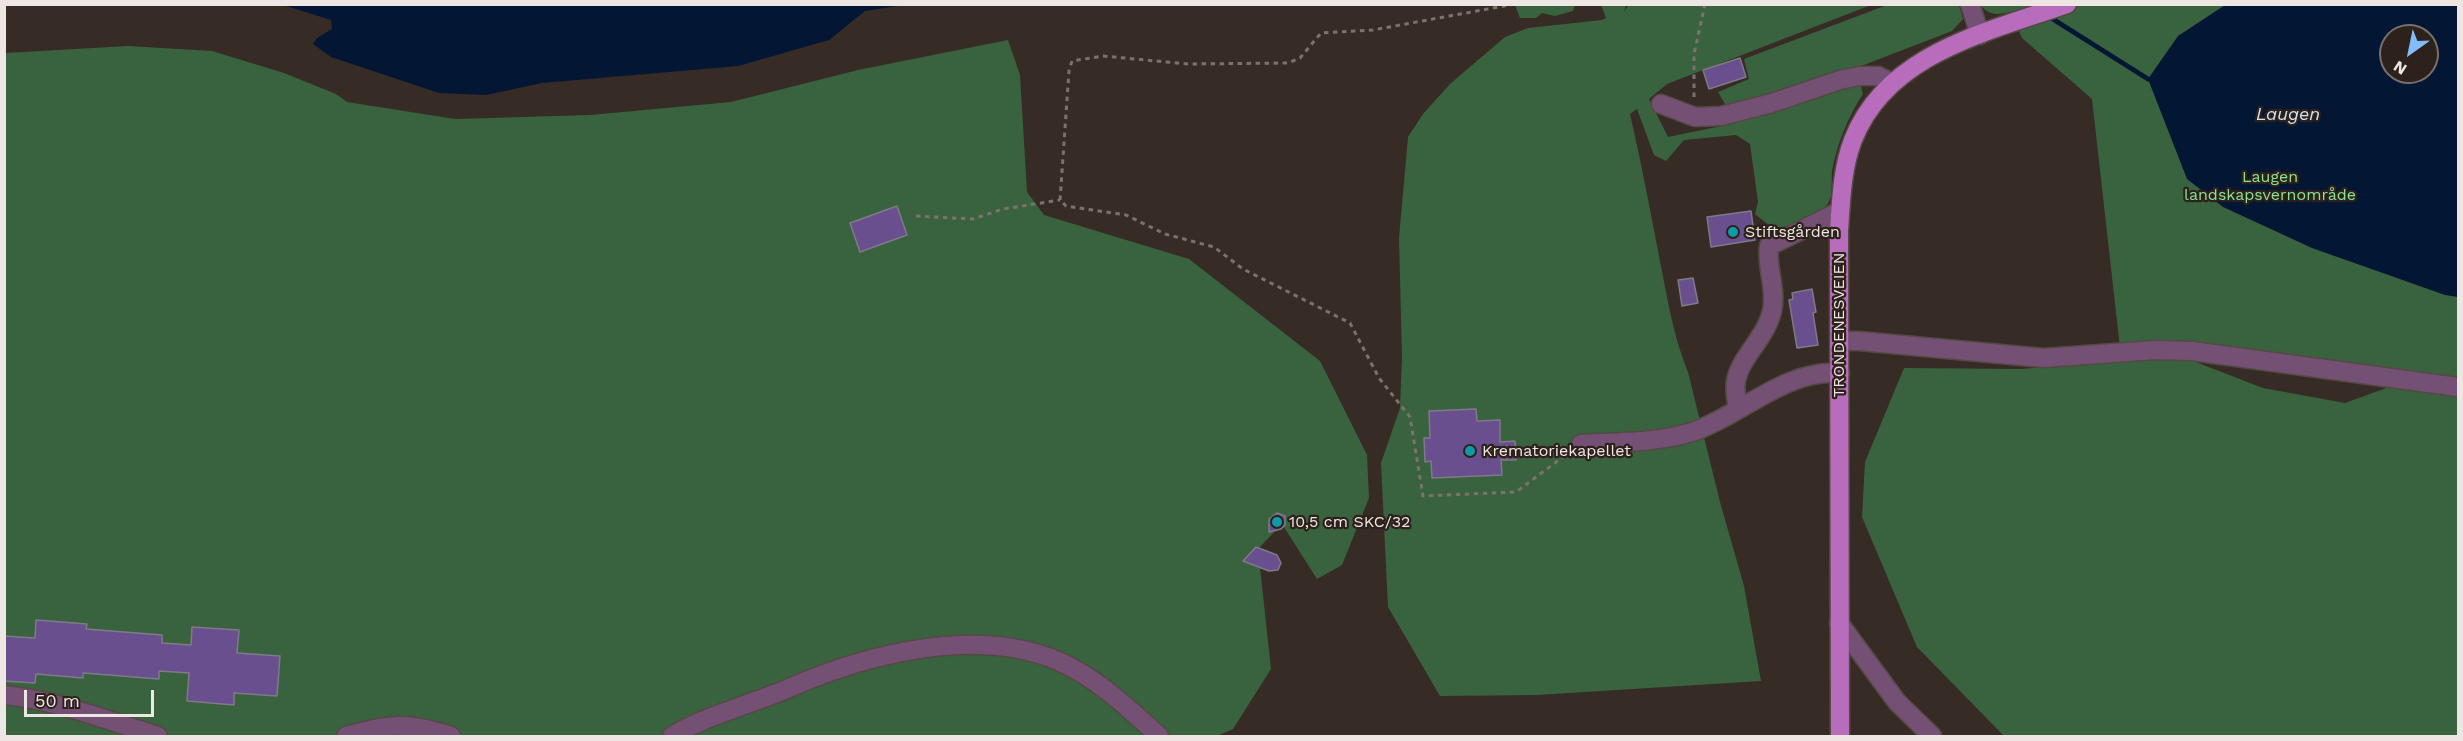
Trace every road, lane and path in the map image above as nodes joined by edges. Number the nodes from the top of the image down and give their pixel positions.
1 (1515, 4) edge
2 (1705, 4) edge
3 (1970, 4) edge
4 (2067, 4) edge
5 (1980, 35) junction
6 (1892, 83) junction
7 (1661, 104) dead end
8 (1695, 117) junction
9 (1060, 200) junction
10 (1840, 211) junction
11 (916, 216) dead end
12 (1840, 341) junction
13 (1840, 373) junction
14 (2458, 387) edge
15 (1738, 409) junction
16 (1581, 444) joint
17 (1839, 623) junction
18 (4, 695) edge
19 (158, 736) edge
20 (346, 736) edge
21 (451, 736) edge
22 (672, 736) edge
23 (1159, 736) edge
24 (1840, 736) edge
25 (1932, 736) edge

1 - 9 path
2 - 8 path
3 - 5 street
4 - 5 main road, TRONDENESVEIEN
5 - 6 main road, TRONDENESVEIEN
6 - 8 street
6 - 10 main road, TRONDENESVEIEN
7 - 8 street
9 - 11 path
9 - 16 path
10 - 12 main road, TRONDENESVEIEN
10 - 15 street
12 - 13 main road, TRONDENESVEIEN
12 - 14 street
13 - 15 street
13 - 17 main road, TRONDENESVEIEN
15 - 16 street
17 - 24 main road, TRONDENESVEIEN
17 - 25 street
18 - 19 street
20 - 21 street
22 - 23 street

